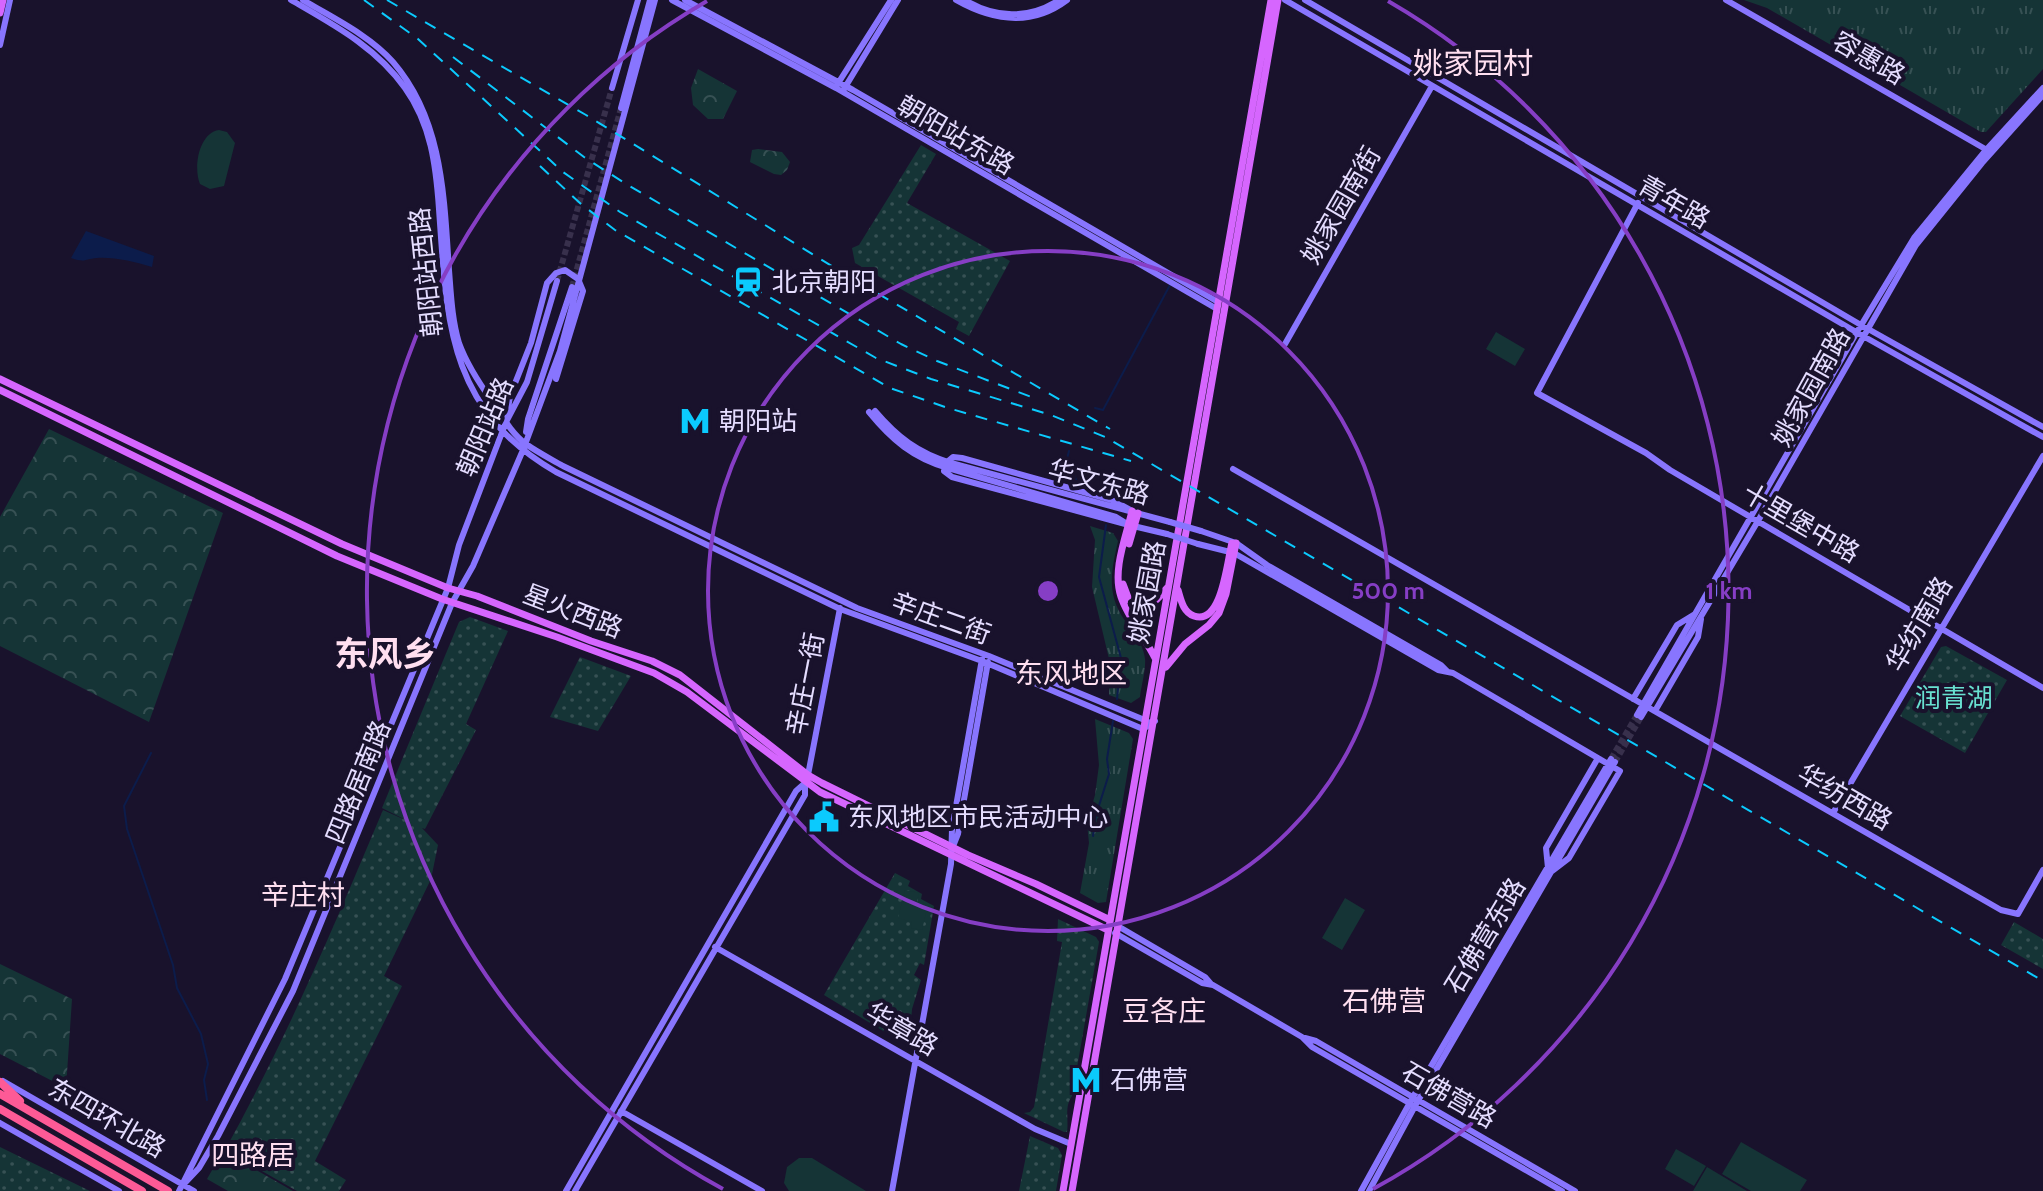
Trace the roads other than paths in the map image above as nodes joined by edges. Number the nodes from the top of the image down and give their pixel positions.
1 (3, 0) edge
2 (10, 0) edge
3 (291, 0) edge
4 (303, 0) edge
5 (638, 0) edge
6 (653, 0) edge
7 (672, 0) edge
8 (685, 0) edge
9 (891, 0) edge
10 (898, 0) edge
11 (956, 0) edge
12 (965, 0) edge
13 (1059, 0) edge
14 (1067, 0) edge
15 (1271, 0) edge
16 (1278, 0) edge
17 (1285, 0) edge
18 (1305, 0) edge
19 (1726, 0) edge
20 (0, 13) edge
21 (0, 45) edge
22 (1432, 86) junction
23 (840, 87) junction
24 (612, 88) tunnel mouth
25 (2043, 88) edge
26 (2043, 95) edge
27 (621, 108) tunnel mouth
28 (1988, 152) junction
29 (1642, 197) junction
30 (1638, 204) junction
31 (557, 281) tunnel mouth
32 (572, 287) tunnel mouth
33 (1218, 306) junction
34 (1862, 330) junction
35 (1285, 344) dead end
36 (0, 379) edge
37 (556, 379) dead end
38 (0, 390) edge
39 (872, 412) dead end
40 (506, 422) junction
41 (2043, 427) edge
42 (503, 432) junction
43 (2043, 437) edge
44 (524, 447) junction
45 (2043, 456) edge
46 (949, 465) junction
47 (1233, 469) dead end
48 (642, 503) joint
49 (638, 512) joint
50 (1135, 512) junction
51 (1755, 519) junction
52 (1132, 526) junction
53 (1234, 542) junction
54 (1232, 553) junction
55 (1168, 587) junction
56 (1177, 587) junction
57 (448, 588) junction
58 (458, 591) junction
59 (442, 599) junction
60 (841, 600) junction
61 (452, 603) junction
62 (840, 609) junction
63 (1700, 613) junction
64 (1940, 628) junction
65 (985, 659) junction
66 (1156, 660) junction
67 (1164, 668) junction
68 (1447, 672) junction
69 (2043, 688) edge
70 (1633, 699) junction
71 (1655, 711) junction
72 (1639, 716) tunnel mouth
73 (1155, 721) junction
74 (1144, 725) junction
75 (1598, 758) junction
76 (1613, 761) tunnel mouth
77 (806, 779) junction
78 (1833, 813) junction
79 (953, 847) junction
80 (952, 857) junction
81 (1550, 869) junction
82 (2043, 870) edge
83 (1113, 927) junction
84 (715, 947) junction
85 (916, 1060) junction
86 (0, 1081) edge
87 (0, 1094) edge
88 (1414, 1102) junction
89 (0, 1109) edge
90 (621, 1111) junction
91 (32, 1112) junction
92 (0, 1123) edge
93 (1071, 1144) junction
94 (181, 1188) edge
95 (119, 1191) edge
96 (142, 1191) edge
97 (168, 1191) edge
98 (194, 1191) edge
99 (566, 1191) edge
100 (575, 1191) edge
101 (762, 1191) edge
102 (892, 1191) edge
103 (1063, 1191) edge
104 (1072, 1191) edge
105 (1361, 1191) edge
106 (1369, 1191) edge
107 (1562, 1191) edge
108 (1575, 1191) edge

1 - 20 main road
2 - 21 main road
3 - 42 main road, 朝阳站西路
4 - 40 main road, 朝阳站西路
5 - 24 main road
6 - 27 main road
6 - 44 main road
7 - 23 main road, 朝阳站东路
8 - 23 main road, 朝阳站东路
9 - 23 main road
10 - 23 main road
11 - 14 main road
12 - 13 main road
15 - 33 main road, 姚家园路
16 - 56 main road, 姚家园路
17 - 22 main road, 青年路
18 - 29 main road, 青年路
19 - 28 main road, 容惠路
22 - 30 main road, 青年路
22 - 35 main road, 姚家园南街
23 - 33 main road, 朝阳站东路
25 - 28 main road
26 - 28 main road, 姚家园南路
28 - 34 main road, 姚家园南路
29 - 30 main road
29 - 34 main road, 青年路
30 - 34 main road, 青年路
30 - 51 main road, 十里堡中路
31 - 40 main road, 朝阳站路
32 - 44 main road
33 - 55 main road, 姚家园路
34 - 41 main road, 青年路
34 - 43 main road, 青年路
34 - 51 main road, 姚家园南路
36 - 57 main road, 星火西路
37 - 40 main road
38 - 59 main road, 星火西路
39 - 46 main road, bridge
40 - 42 main road, 朝阳站路
40 - 44 main road, 朝阳站西路
42 - 44 main road, 朝阳站西路
42 - 57 main road, 朝阳站路
44 - 48 main road, 朝阳站西路
44 - 49 main road, 朝阳站西路
44 - 58 main road, 朝阳站路
45 - 64 main road, 华纺南路
46 - 50 main road, 华文东路
46 - 52 main road, 华文东路
47 - 70 main road, 华纺西路
48 - 60 main road, 辛庄二街
49 - 62 main road, 辛庄二街
50 - 52 main road
50 - 52 main road
50 - 53 main road, 华文东路, bridge
51 - 63 main road, 姚家园南路
51 - 64 main road, 十里堡中路
52 - 54 main road, 华文东路, bridge
52 - 55 main road
52 - 66 main road
53 - 54 main road
53 - 68 main road
54 - 56 main road
54 - 67 main road
54 - 68 main road
55 - 66 main road, 姚家园路
56 - 67 main road, 姚家园路
57 - 58 main road, 星火西路
57 - 59 main road, 朝阳站路
58 - 61 main road, 朝阳站路
58 - 77 main road, 星火西路
59 - 61 main road, 星火西路
59 - 94 main road, 朝阳站路
60 - 62 main road, 辛庄一街
60 - 65 main road, 辛庄二街
61 - 77 main road, 星火西路
61 - 94 main road, 四路居南路
62 - 65 main road, 辛庄二街
62 - 77 main road, 辛庄一街
63 - 70 main road
63 - 71 main road
63 - 72 main road, 姚家园南路
64 - 69 main road, 十里堡中路
64 - 78 main road, 华纺南路
65 - 74 main road, 辛庄二街
65 - 79 main road
66 - 74 main road, 姚家园路
67 - 73 main road, 姚家园路
68 - 75 main road
70 - 71 main road, 华纺西路
71 - 78 main road, 华纺西路
73 - 74 main road
73 - 83 main road, 姚家园路
74 - 83 main road, 姚家园路
75 - 81 main road
75 - 81 main road
76 - 81 main road
77 - 79 main road, 星火西路
77 - 80 main road, 星火西路
77 - 84 main road
77 - 99 main road
78 - 82 main road, 华纺西路
79 - 80 main road
79 - 83 main road, 星火西路
80 - 83 main road, 星火西路
80 - 85 main road
81 - 88 main road, 石佛营东路
83 - 88 main road, 石佛营路
83 - 93 main road, 姚家园路
83 - 104 main road, 姚家园路
84 - 85 main road, 华章路
84 - 90 main road
85 - 93 main road, 华章路
85 - 102 main road
86 - 91 highway
86 - 94 main road, 东四环北路
87 - 91 highway, 东四环北路
88 - 105 main road, 石佛营东路
88 - 106 main road, 石佛营东路
88 - 107 main road, 石佛营路
88 - 108 main road, 石佛营路
89 - 96 highway, 东四环北路
90 - 100 main road
90 - 101 main road
91 - 97 highway, 东四环北路
92 - 95 main road
93 - 103 main road, 姚家园路
94 - 98 main road, 东四环北路

